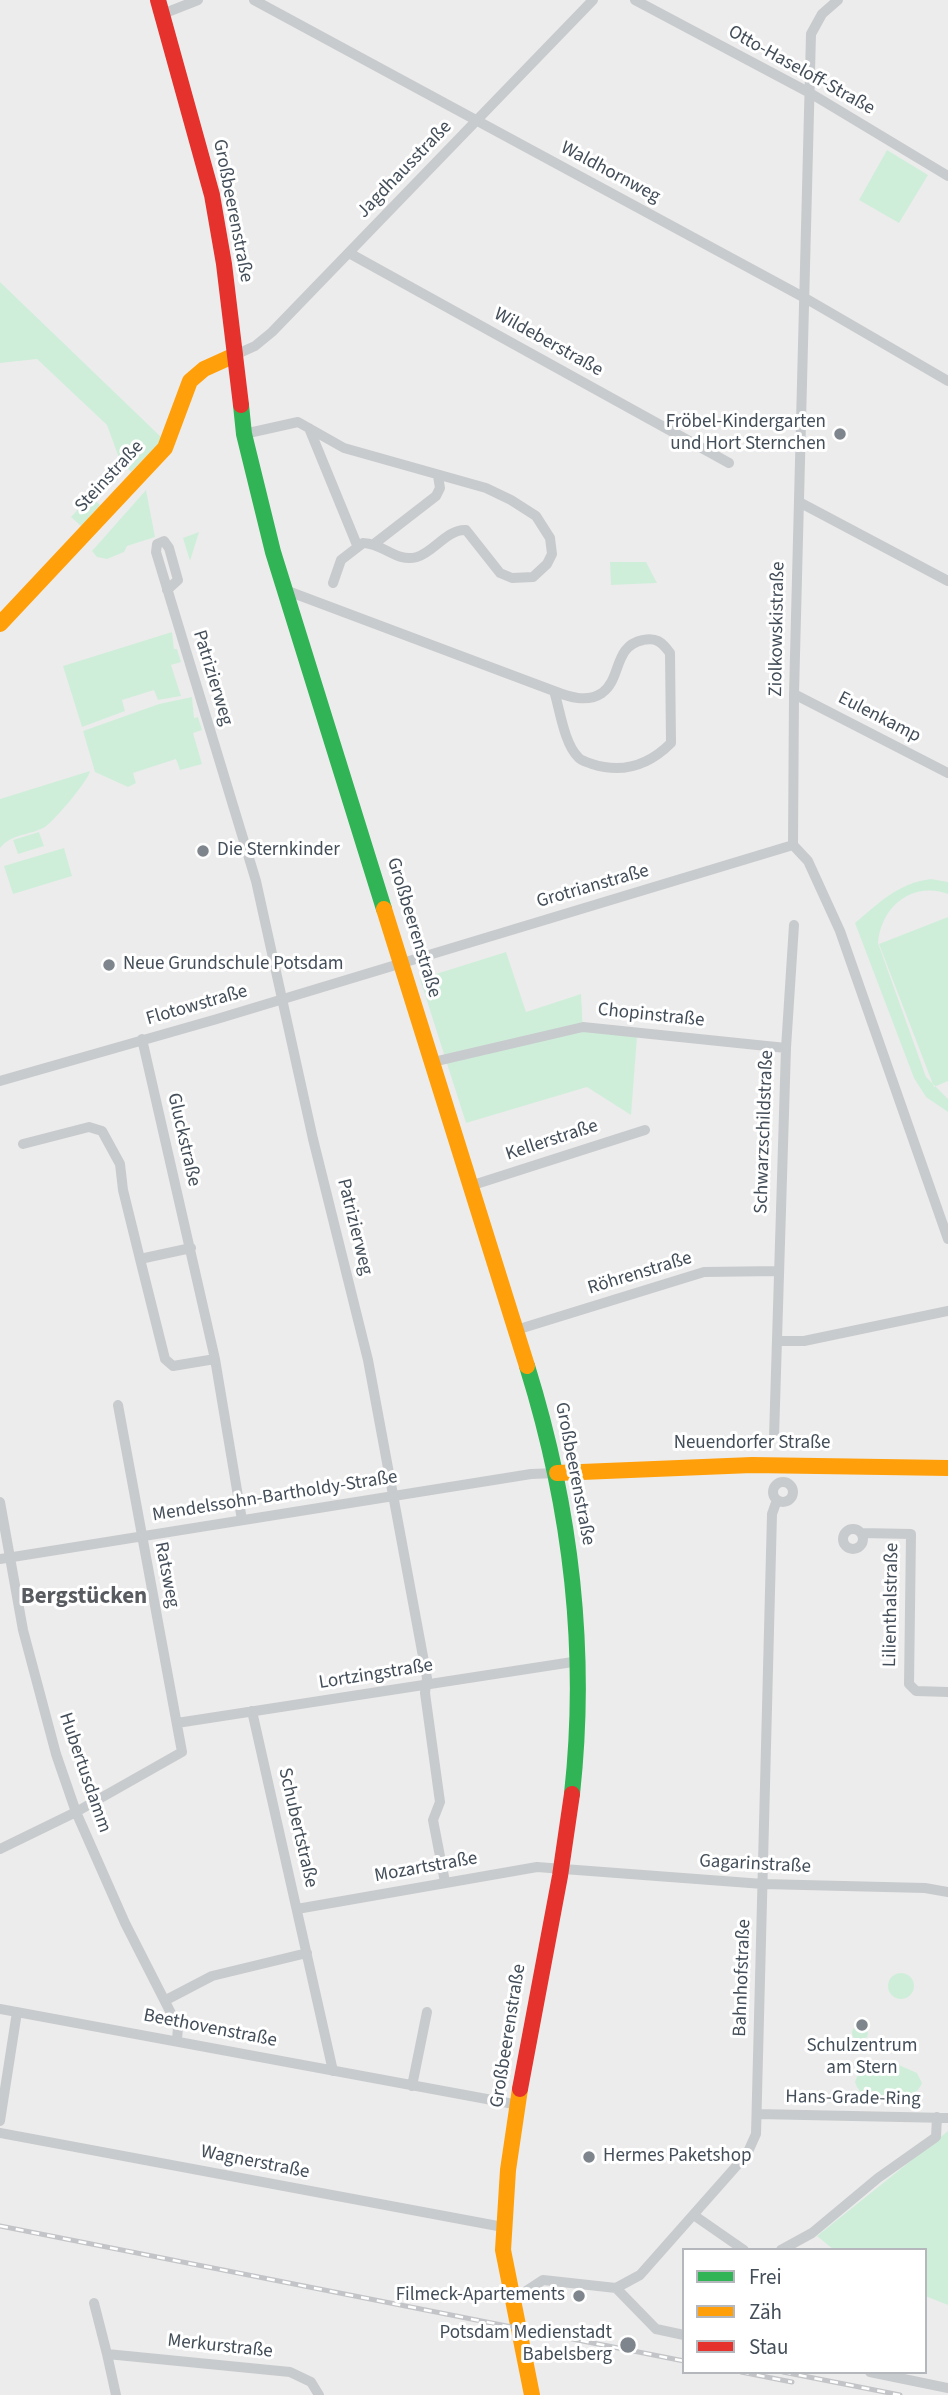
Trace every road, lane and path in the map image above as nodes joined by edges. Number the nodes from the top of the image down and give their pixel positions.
1 (198, 0) edge
2 (254, 0) edge
3 (593, 0) edge
4 (635, 0) edge
5 (838, 0) edge
6 (159, 7) edge
7 (810, 93) junction
8 (477, 121) junction
9 (948, 176) edge
10 (349, 253) junction
11 (804, 298) junction
12 (235, 355) junction
13 (948, 381) edge
14 (309, 428) junction
15 (244, 434) junction
16 (729, 463) dead end
17 (438, 476) junction
18 (799, 502) junction
19 (374, 544) junction
20 (357, 545) junction
21 (947, 576) edge
22 (333, 583) dead end
23 (167, 590) dead end
24 (285, 590) junction
25 (0, 624) edge
26 (554, 691) junction
27 (794, 694) junction
28 (948, 773) edge
29 (793, 845) junction
30 (794, 925) dead end
31 (402, 962) junction
32 (282, 998) junction
33 (142, 1040) junction
34 (786, 1048) junction
35 (433, 1062) junction
36 (0, 1081) edge
37 (645, 1130) dead end
38 (23, 1144) dead end
39 (470, 1186) junction
40 (948, 1239) edge
41 (191, 1248) junction
42 (141, 1259) junction
43 (778, 1271) junction
44 (948, 1311) edge
45 (516, 1330) junction
46 (777, 1341) junction
47 (215, 1359) junction
48 (118, 1405) dead end
49 (774, 1437) dead end
50 (948, 1468) edge
51 (556, 1474) junction
52 (393, 1497) junction
53 (777, 1500) dead end
54 (0, 1502) edge
55 (242, 1520) junction
56 (862, 1533) dead end
57 (140, 1536) junction
58 (5, 1559) edge
59 (579, 1661) junction
60 (426, 1685) junction
61 (948, 1692) edge
62 (252, 1711) junction
63 (177, 1723) junction
64 (76, 1812) junction
65 (0, 1849) edge
66 (561, 1869) junction
67 (445, 1882) junction
68 (763, 1884) junction
69 (948, 1892) edge
70 (297, 1909) junction
71 (307, 1953) junction
72 (166, 2000) junction
73 (0, 2009) edge
74 (18, 2012) junction
75 (427, 2012) dead end
76 (177, 2040) junction
77 (333, 2071) junction
78 (412, 2086) junction
79 (519, 2105) junction
80 (757, 2114) junction
81 (943, 2117) edge
82 (0, 2121) edge
83 (0, 2133) edge
84 (695, 2216) junction
85 (503, 2227) junction
86 (741, 2248) edge
87 (785, 2248) edge
88 (617, 2288) junction
89 (511, 2301) junction
90 (94, 2303) dead end
91 (682, 2335) edge
92 (107, 2354) junction
93 (880, 2374) edge
94 (948, 2388) edge
95 (116, 2395) edge
96 (319, 2395) edge
97 (532, 2395) edge

1 - 6 street
2 - 8 street, Waldhornweg
3 - 8 street, Jagdhausstraße
4 - 7 street, Otto-Haseloff-Straße
5 - 7 street, Ziolkowskistraße
6 - 12 street, Großbeerenstraße
7 - 9 street, Otto-Haseloff-Straße
7 - 11 street, Ziolkowskistraße
8 - 10 street, Jagdhausstraße
8 - 11 street, Waldhornweg
10 - 12 street, Jagdhausstraße
10 - 16 street, Wildeberstraße
11 - 13 street, Waldhornweg
11 - 18 street, Ziolkowskistraße
12 - 15 street, Großbeerenstraße
12 - 25 street, Steinstraße
14 - 15 street
14 - 17 street
14 - 20 street
15 - 24 street, Großbeerenstraße
17 - 19 street
17 - 19 street
18 - 21 street
18 - 27 street, Ziolkowskistraße
19 - 20 street
20 - 22 street
23 - 32 street, Patrizierweg
24 - 26 street
24 - 31 street, Großbeerenstraße
26 - 26 street
27 - 28 street, Eulenkamp
27 - 29 street, Ziolkowskistraße
29 - 31 street, Grotrianstraße
29 - 40 street
30 - 34 street, Schwarzschildstraße
31 - 32 street, Flotowstraße
31 - 35 street, Großbeerenstraße
32 - 33 street, Flotowstraße
32 - 52 street, Patrizierweg
33 - 36 street, Flotowstraße
33 - 41 street, Gluckstraße
34 - 35 street, Chopinstraße
34 - 43 street, Schwarzschildstraße
35 - 39 street, Großbeerenstraße
37 - 39 street, Kellerstraße
38 - 42 street
39 - 45 street, Großbeerenstraße
41 - 42 street
41 - 47 street, Gluckstraße
42 - 47 street
43 - 45 street, Röhrenstraße
43 - 46 street, Schwarzschildstraße
44 - 46 street
45 - 51 street, Großbeerenstraße
46 - 49 street, Schwarzschildstraße
47 - 55 street, Gluckstraße
48 - 57 street, Ratsweg
50 - 51 street, Neuendorfer Straße
51 - 52 street, Mendelssohn-Bartholdy-Straße
51 - 59 street, Großbeerenstraße
52 - 55 street, Mendelssohn-Bartholdy-Straße
52 - 60 street, Patrizierweg
53 - 68 street, Bahnhofstraße
54 - 58 street, Hubertusdamm
55 - 57 street, Mendelssohn-Bartholdy-Straße
56 - 61 street, Lilienthalstraße
57 - 58 street, Mendelssohn-Bartholdy-Straße
57 - 63 street, Ratsweg
58 - 64 street, Hubertusdamm
59 - 60 street, Lortzingstraße
59 - 66 street, Großbeerenstraße
60 - 62 street, Lortzingstraße
60 - 67 street, Patrizierweg
62 - 63 street, Lortzingstraße
62 - 70 street, Schubertstraße
63 - 64 street, Ratsweg
64 - 65 street
64 - 72 street, Hubertusdamm
66 - 67 street, Mozartstraße
66 - 68 street, Gagarinstraße
66 - 79 street, Großbeerenstraße
67 - 70 street, Mozartstraße
68 - 69 street, Gagarinstraße
68 - 80 street, Bahnhofstraße
70 - 71 street, Schubertstraße
71 - 72 street
71 - 77 street, Schubertstraße
72 - 76 street, Hubertusdamm
73 - 74 street, Beethovenstraße
74 - 76 street, Beethovenstraße
74 - 82 street
75 - 78 street
76 - 77 street, Beethovenstraße
77 - 78 street, Beethovenstraße
78 - 79 street, Beethovenstraße
79 - 85 street, Großbeerenstraße
80 - 81 street, Hans-Grade-Ring
80 - 84 street, Bahnhofstraße
81 - 87 street
83 - 85 street, Wagnerstraße
84 - 86 street
84 - 88 street, Bahnhofstraße
85 - 89 street, Großbeerenstraße
88 - 89 street
88 - 91 street
89 - 97 street, Großbeerenstraße
90 - 92 street
92 - 95 street
92 - 96 street, Merkurstraße
93 - 94 street

